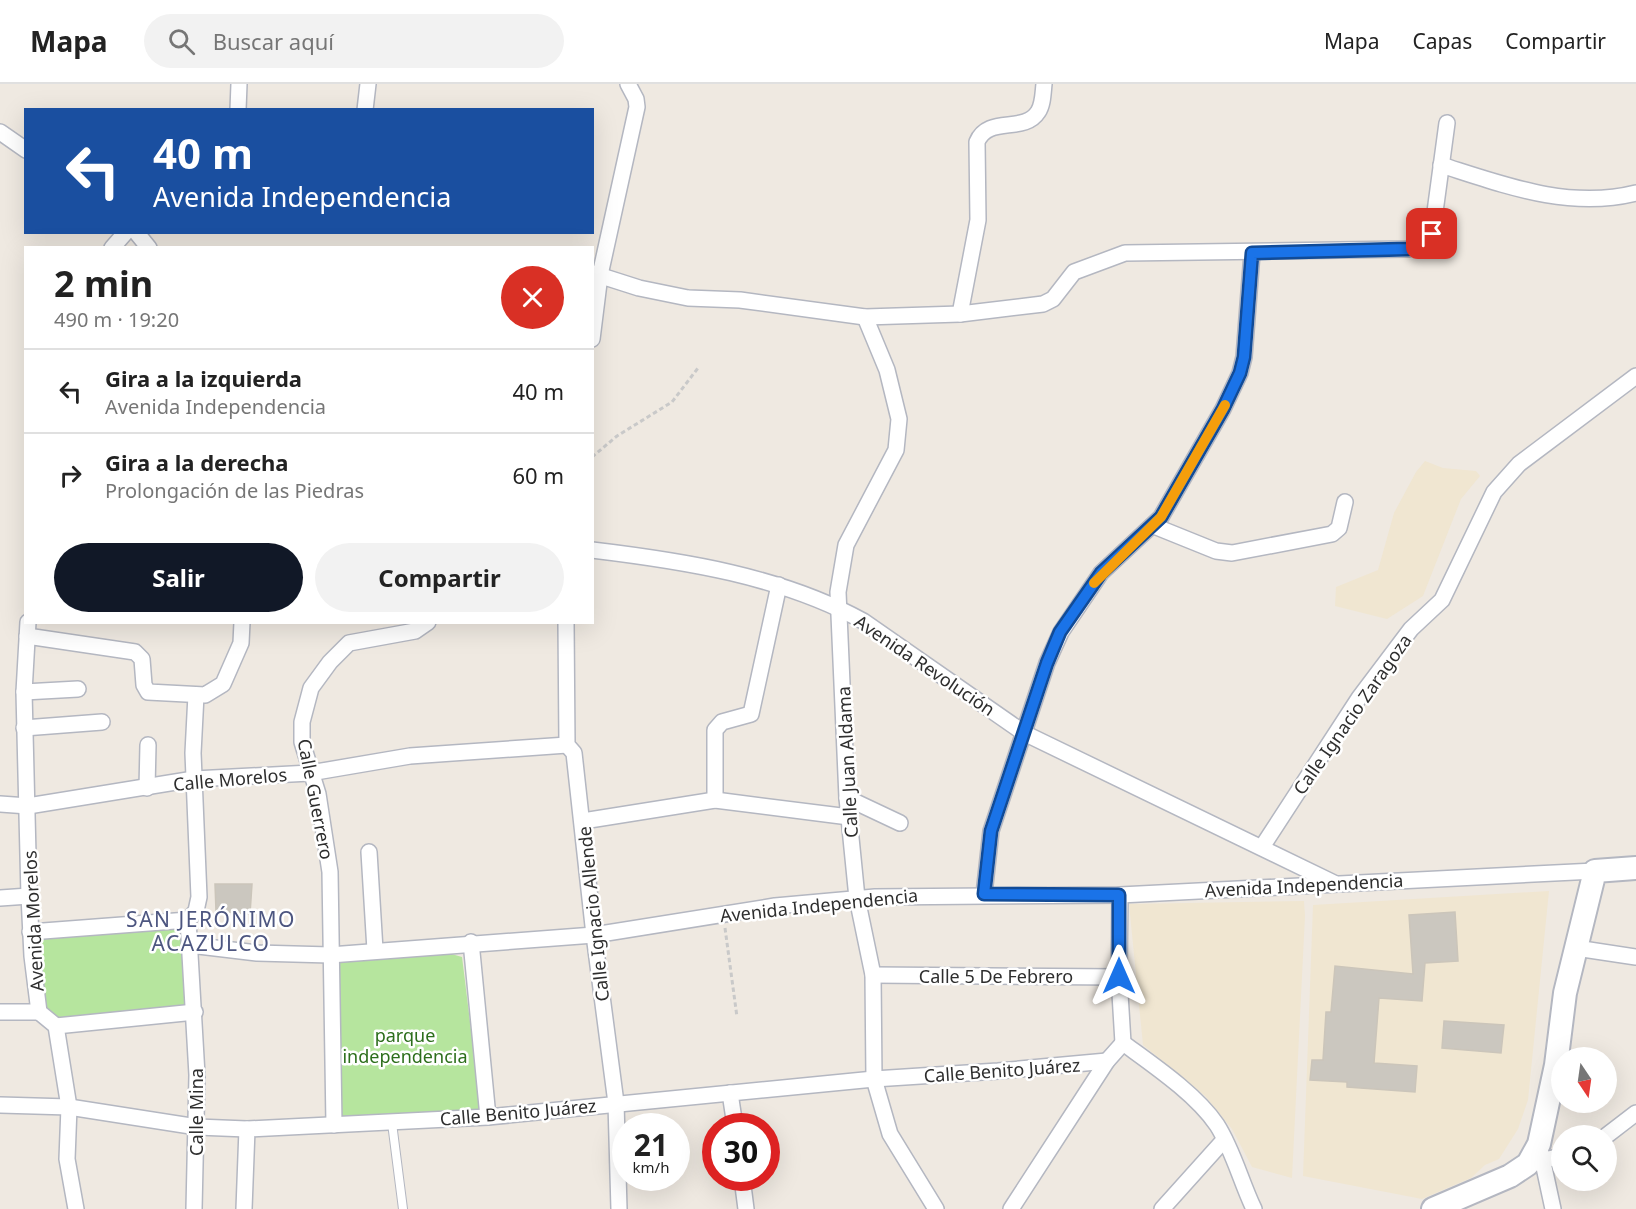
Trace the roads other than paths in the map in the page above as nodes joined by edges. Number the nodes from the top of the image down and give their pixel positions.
1 (239, 84) edge
2 (368, 84) edge
3 (628, 84) edge
4 (1044, 84) edge
5 (238, 108) edge
6 (365, 108) edge
7 (1447, 123) dead end
8 (0, 132) edge
9 (24, 149) edge
10 (1441, 165) junction
11 (1636, 193) edge
12 (124, 234) edge
13 (138, 234) edge
14 (114, 246) edge
15 (147, 246) edge
16 (1252, 253) junction
17 (596, 274) edge
18 (594, 306) edge
19 (960, 314) junction
20 (865, 317) junction
21 (1636, 376) edge
22 (1345, 502) dead end
23 (1154, 526) junction
24 (594, 550) edge
25 (779, 585) junction
26 (837, 606) junction
27 (242, 624) edge
28 (426, 624) edge
29 (566, 624) edge
30 (28, 629) edge
31 (78, 689) dead end
32 (24, 692) junction
33 (196, 695) junction
34 (102, 722) dead end
35 (24, 728) junction
36 (1024, 733) junction
37 (148, 745) dead end
38 (567, 745) junction
39 (310, 773) junction
40 (194, 779) junction
41 (147, 788) junction
42 (847, 798) junction
43 (715, 800) junction
44 (0, 804) edge
45 (28, 806) junction
46 (849, 817) junction
47 (583, 821) junction
48 (900, 823) dead end
49 (1262, 848) junction
50 (369, 852) dead end
51 (1636, 868) edge
52 (1595, 871) junction
53 (1336, 884) junction
54 (984, 894) junction
55 (1119, 895) junction
56 (29, 896) junction
57 (0, 898) edge
58 (856, 898) junction
59 (188, 920) junction
60 (30, 932) junction
61 (594, 935) junction
62 (471, 942) junction
63 (190, 945) junction
64 (1576, 948) junction
65 (375, 950) junction
66 (330, 955) junction
67 (1636, 957) edge
68 (873, 975) junction
69 (1119, 976) junction
70 (0, 1012) edge
71 (39, 1012) junction
72 (194, 1013) junction
73 (56, 1026) junction
74 (1123, 1043) junction
75 (1107, 1061) junction
76 (874, 1079) junction
77 (730, 1093) junction
78 (616, 1103) junction
79 (0, 1105) edge
80 (69, 1107) junction
81 (733, 1113) edge
82 (1636, 1113) edge
83 (488, 1117) junction
84 (392, 1123) junction
85 (334, 1125) junction
86 (197, 1127) junction
87 (1617, 1128) edge
88 (247, 1130) junction
89 (1224, 1140) junction
90 (1541, 1152) junction
91 (1551, 1154) edge
92 (744, 1191) edge
93 (76, 1209) edge
94 (194, 1209) edge
95 (244, 1209) edge
96 (403, 1209) edge
97 (619, 1209) edge
98 (746, 1209) edge
99 (936, 1209) edge
100 (1011, 1209) edge
101 (1162, 1209) edge
102 (1254, 1209) edge
103 (1432, 1209) edge
104 (1553, 1209) edge

1 - 5 street
2 - 6 street
3 - 17 street
4 - 19 street
7 - 10 street
8 - 9 street
10 - 11 street
10 - 16 street
12 - 14 street
13 - 15 street
16 - 19 street
16 - 23 street
17 - 18 street
17 - 20 street
19 - 20 street
20 - 26 street, Calle Juan Aldama
21 - 49 street, Calle Ignacio Zaragoza
22 - 23 street
23 - 36 street
24 - 25 street, Avenida Revolución
25 - 26 street, Avenida Revolución
25 - 43 street
26 - 36 street, Avenida Revolución
26 - 42 street, Calle Juan Aldama
27 - 33 street
28 - 39 street, Calle Guerrero
29 - 38 street, Calle Ignacio Allende
30 - 32 street, Avenida Morelos
30 - 33 street
31 - 32 street
32 - 35 street, Avenida Morelos
33 - 40 street
34 - 35 street
35 - 45 street, Avenida Morelos
36 - 49 street, Avenida Revolución
36 - 54 street
37 - 41 street
38 - 39 street, Calle Morelos
38 - 47 street, Calle Ignacio Allende
39 - 40 street, Calle Morelos
39 - 66 street, Calle Guerrero
40 - 41 street, Calle Morelos
40 - 59 street
41 - 45 street, Calle Morelos
42 - 46 street, Calle Juan Aldama
42 - 48 street
43 - 46 street
43 - 47 street
44 - 45 street, Calle Morelos
45 - 56 street, Avenida Morelos
46 - 58 street, Calle Juan Aldama
47 - 61 street, Calle Ignacio Allende
49 - 53 street, Avenida Revolución
50 - 65 street
51 - 52 main road
52 - 53 street, Avenida Independencia
52 - 64 main road
53 - 55 street, Avenida Independencia
54 - 55 street, Avenida Independencia
54 - 58 street, Avenida Independencia
55 - 69 street
56 - 57 street
56 - 60 street, Avenida Morelos
58 - 61 street, Avenida Independencia
58 - 68 street, Calle Juan Aldama
59 - 60 street
59 - 63 street, Calle Mina
60 - 71 street, Avenida Morelos
61 - 62 street, Avenida Independencia
61 - 78 street, Calle Ignacio Allende
62 - 65 street, Avenida Independencia
62 - 83 street
63 - 66 street, Avenida Independencia
63 - 72 street, Calle Mina
64 - 67 street
64 - 90 main road
65 - 66 street, Avenida Independencia
66 - 85 street, Calle Guerrero
68 - 69 street, Calle 5 De Febrero
68 - 76 street, Calle Juan Aldama
69 - 74 street
70 - 71 street
71 - 73 street, Avenida Morelos
72 - 73 street
72 - 86 street, Calle Mina
73 - 80 street
74 - 75 street
74 - 89 street
75 - 76 street, Calle Benito Juárez
75 - 100 street
76 - 77 street, Calle Benito Juárez
76 - 99 street, Calle Juan Aldama
77 - 78 street, Calle Benito Juárez
77 - 81 street
78 - 83 street, Calle Benito Juárez
78 - 97 street, Calle Ignacio Allende
79 - 80 street, Calle Benito Juárez
80 - 86 street, Calle Benito Juárez
80 - 93 street
82 - 87 street
83 - 84 street, Calle Benito Juárez
84 - 85 street, Calle Benito Juárez
84 - 96 lane
85 - 88 street, Calle Benito Juárez
86 - 88 street, Calle Benito Juárez
86 - 94 street, Calle Mina
88 - 95 street
89 - 101 street
89 - 102 street
90 - 91 street
90 - 103 main road
90 - 104 street
92 - 98 street

